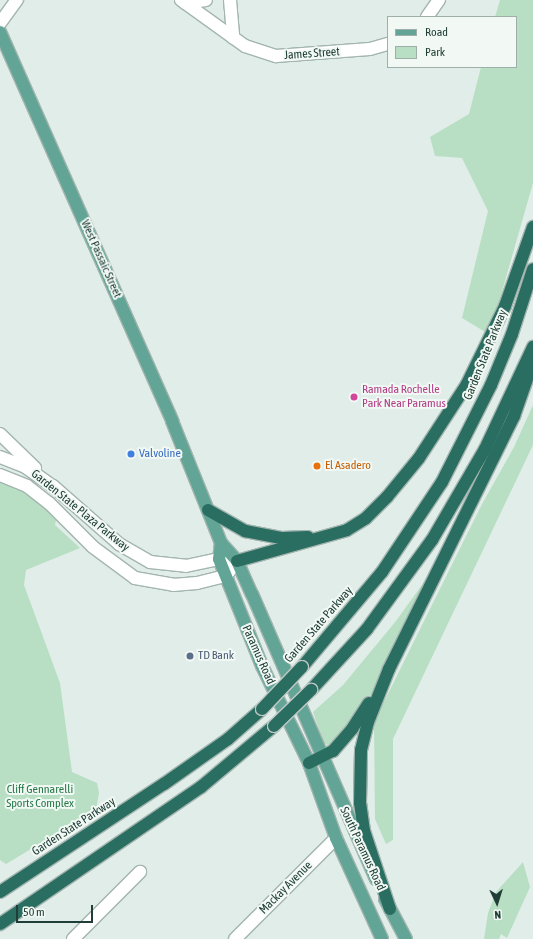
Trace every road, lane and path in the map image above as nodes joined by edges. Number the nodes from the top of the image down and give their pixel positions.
1 (17, 0) edge
2 (206, 0) edge
3 (230, 0) edge
4 (439, 0) edge
5 (183, 2) edge
6 (428, 16) edge
7 (0, 23) edge
8 (0, 32) edge
9 (233, 38) junction
10 (387, 44) edge
11 (533, 227) edge
12 (533, 269) edge
13 (533, 347) edge
14 (533, 362) edge
15 (0, 434) edge
16 (0, 457) edge
17 (0, 475) edge
18 (53, 486) junction
19 (199, 487) joint
20 (208, 510) junction
21 (325, 537) junction
22 (221, 543) junction
23 (220, 559) junction
24 (237, 561) junction
25 (226, 576) junction
26 (389, 669) junction
27 (322, 758) junction
28 (309, 763) junction
29 (336, 838) junction
30 (140, 872) dead end
31 (0, 892) edge
32 (390, 909) junction
33 (3, 922) edge
34 (72, 939) edge
35 (235, 939) edge
36 (382, 939) edge
37 (406, 939) edge

1 - 7 street
2 - 5 street
3 - 9 street
4 - 6 street
5 - 9 street, James Street
8 - 19 main road, West Passaic Street
9 - 10 street, James Street
11 - 21 highway
12 - 31 highway, Garden State Parkway, bridge
13 - 33 highway, bridge
14 - 26 highway
15 - 18 street
16 - 18 street, Garden State Plaza Parkway
17 - 25 street, Garden State Plaza Parkway
18 - 23 street, Garden State Plaza Parkway
19 - 20 main road, Paramus Road
20 - 21 highway
20 - 22 main road, Paramus Road
21 - 24 highway
22 - 23 main road, Paramus Road
22 - 24 main road, Paramus Road
23 - 24 street, Garden State Plaza Parkway
23 - 25 main road, Paramus Road
24 - 25 street
24 - 27 main road, Paramus Road
25 - 28 main road, Paramus Road
26 - 27 highway
26 - 32 highway
27 - 28 highway
27 - 32 main road, South Paramus Road
28 - 29 main road, South Paramus Road
29 - 35 street, Mackay Avenue
29 - 36 main road, South Paramus Road
30 - 34 street
32 - 37 main road, South Paramus Road

